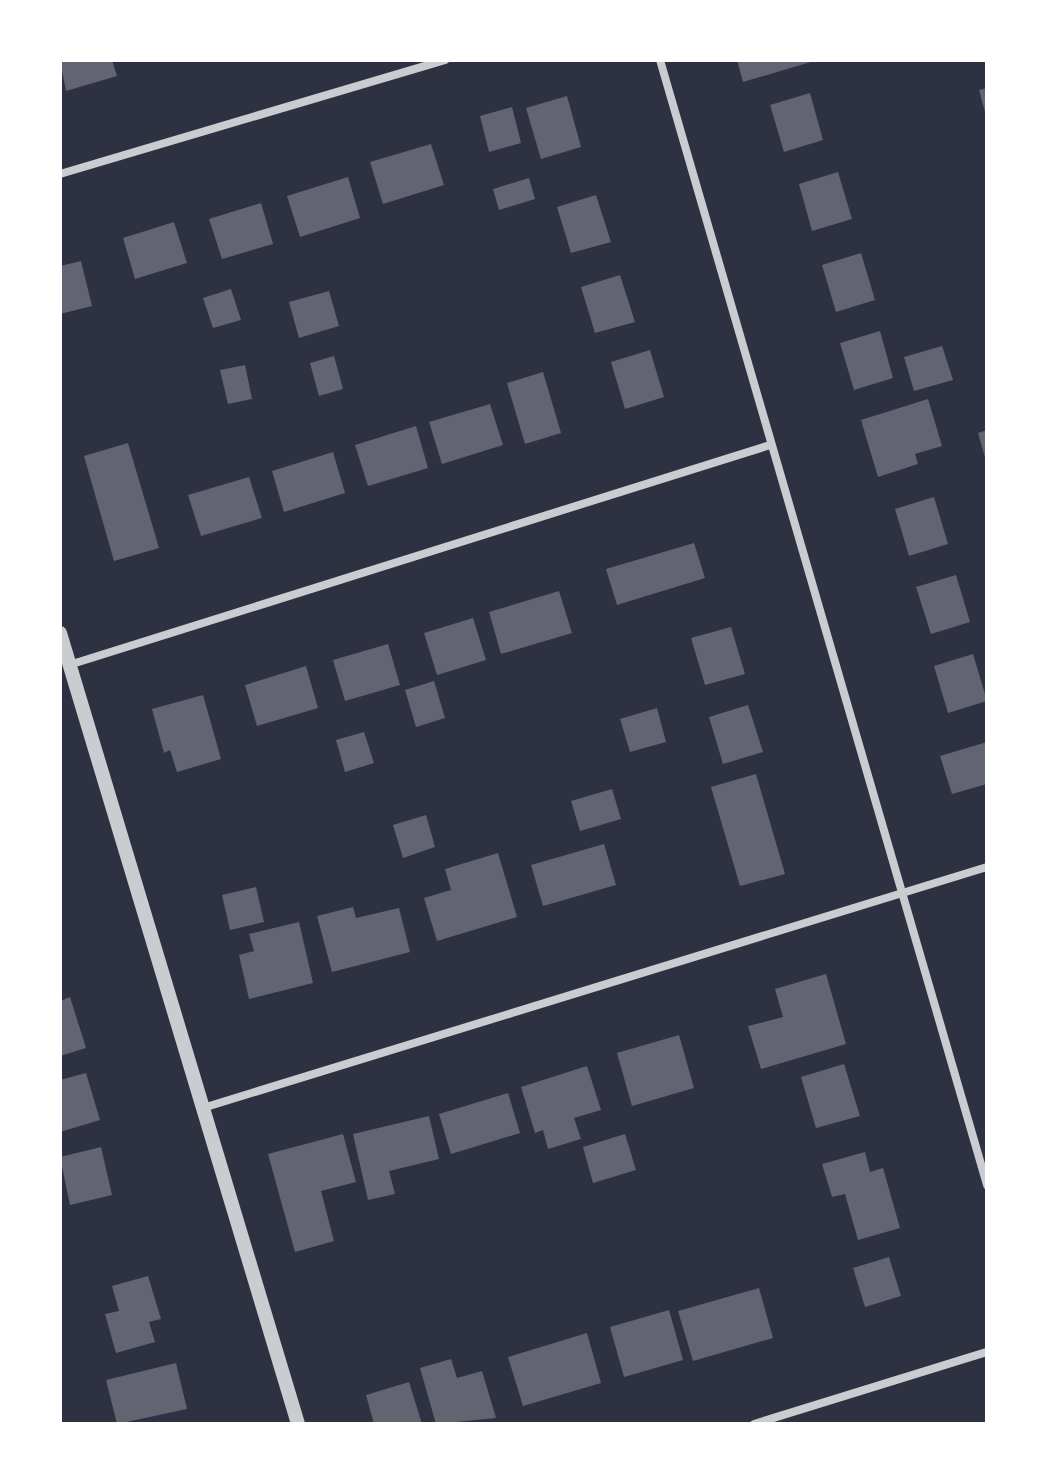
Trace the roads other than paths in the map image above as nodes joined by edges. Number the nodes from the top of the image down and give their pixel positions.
1 (446, 60) edge
2 (660, 60) edge
3 (60, 174) edge
4 (770, 445) junction
5 (60, 633) edge
6 (69, 665) junction
7 (987, 867) edge
8 (904, 892) junction
9 (206, 1107) junction
10 (987, 1185) edge
11 (987, 1352) edge
12 (298, 1424) edge
13 (754, 1424) edge

1 - 3 street
2 - 4 street
4 - 6 street
4 - 8 street
5 - 6 street
6 - 9 street
7 - 8 street
8 - 9 street
8 - 10 street
9 - 12 street
11 - 13 street

